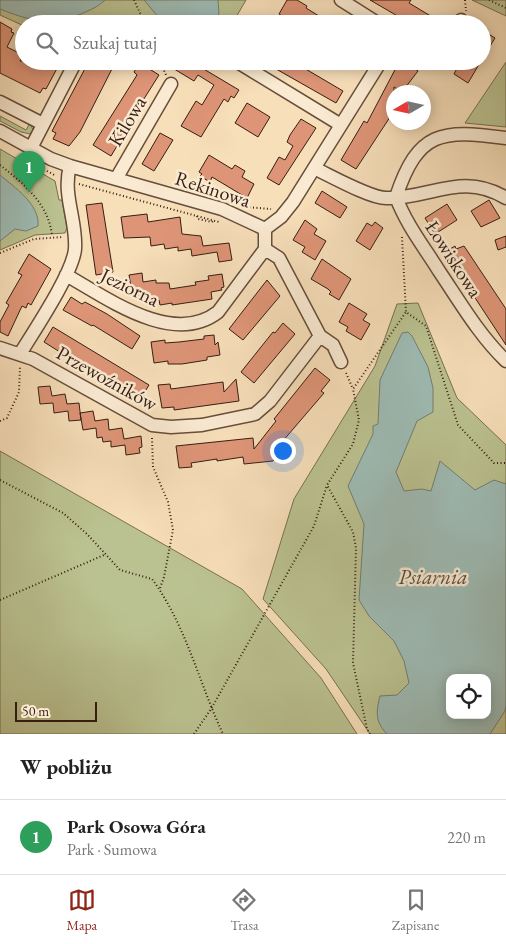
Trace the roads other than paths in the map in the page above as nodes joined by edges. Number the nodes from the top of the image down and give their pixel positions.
1 (341, 0) edge
2 (365, 15) edge
3 (71, 70) edge
4 (251, 70) edge
5 (375, 70) edge
6 (171, 84) road end
7 (0, 102) edge
8 (43, 124) junction
9 (341, 125) junction
10 (0, 131) edge
11 (506, 138) edge
12 (31, 148) junction
13 (70, 166) junction
14 (314, 168) junction
15 (116, 178) junction
16 (396, 197) junction
17 (506, 198) edge
18 (265, 229) junction
19 (265, 249) junction
20 (66, 275) junction
21 (320, 336) junction
22 (0, 348) edge
23 (20, 354) junction
24 (506, 361) edge
25 (341, 362) road end

1 - 2 street
3 - 8 street
4 - 9 street
5 - 9 street
6 - 15 street, Kilowa
7 - 8 street
8 - 12 street
9 - 14 street
10 - 12 street, Rekinowa
11 - 16 street
12 - 13 street, Rekinowa
13 - 15 street, Rekinowa
13 - 20 street
14 - 16 street, Łowiskowa
14 - 18 street
15 - 18 street, Rekinowa
16 - 17 street, Łowiskowa
16 - 24 street, Łowiskowa
18 - 19 street, Rekinowa
19 - 20 street, Jeziorna
19 - 21 street
20 - 23 street
21 - 23 street, Przewoźników
21 - 25 street
22 - 23 street, Przewoźników

